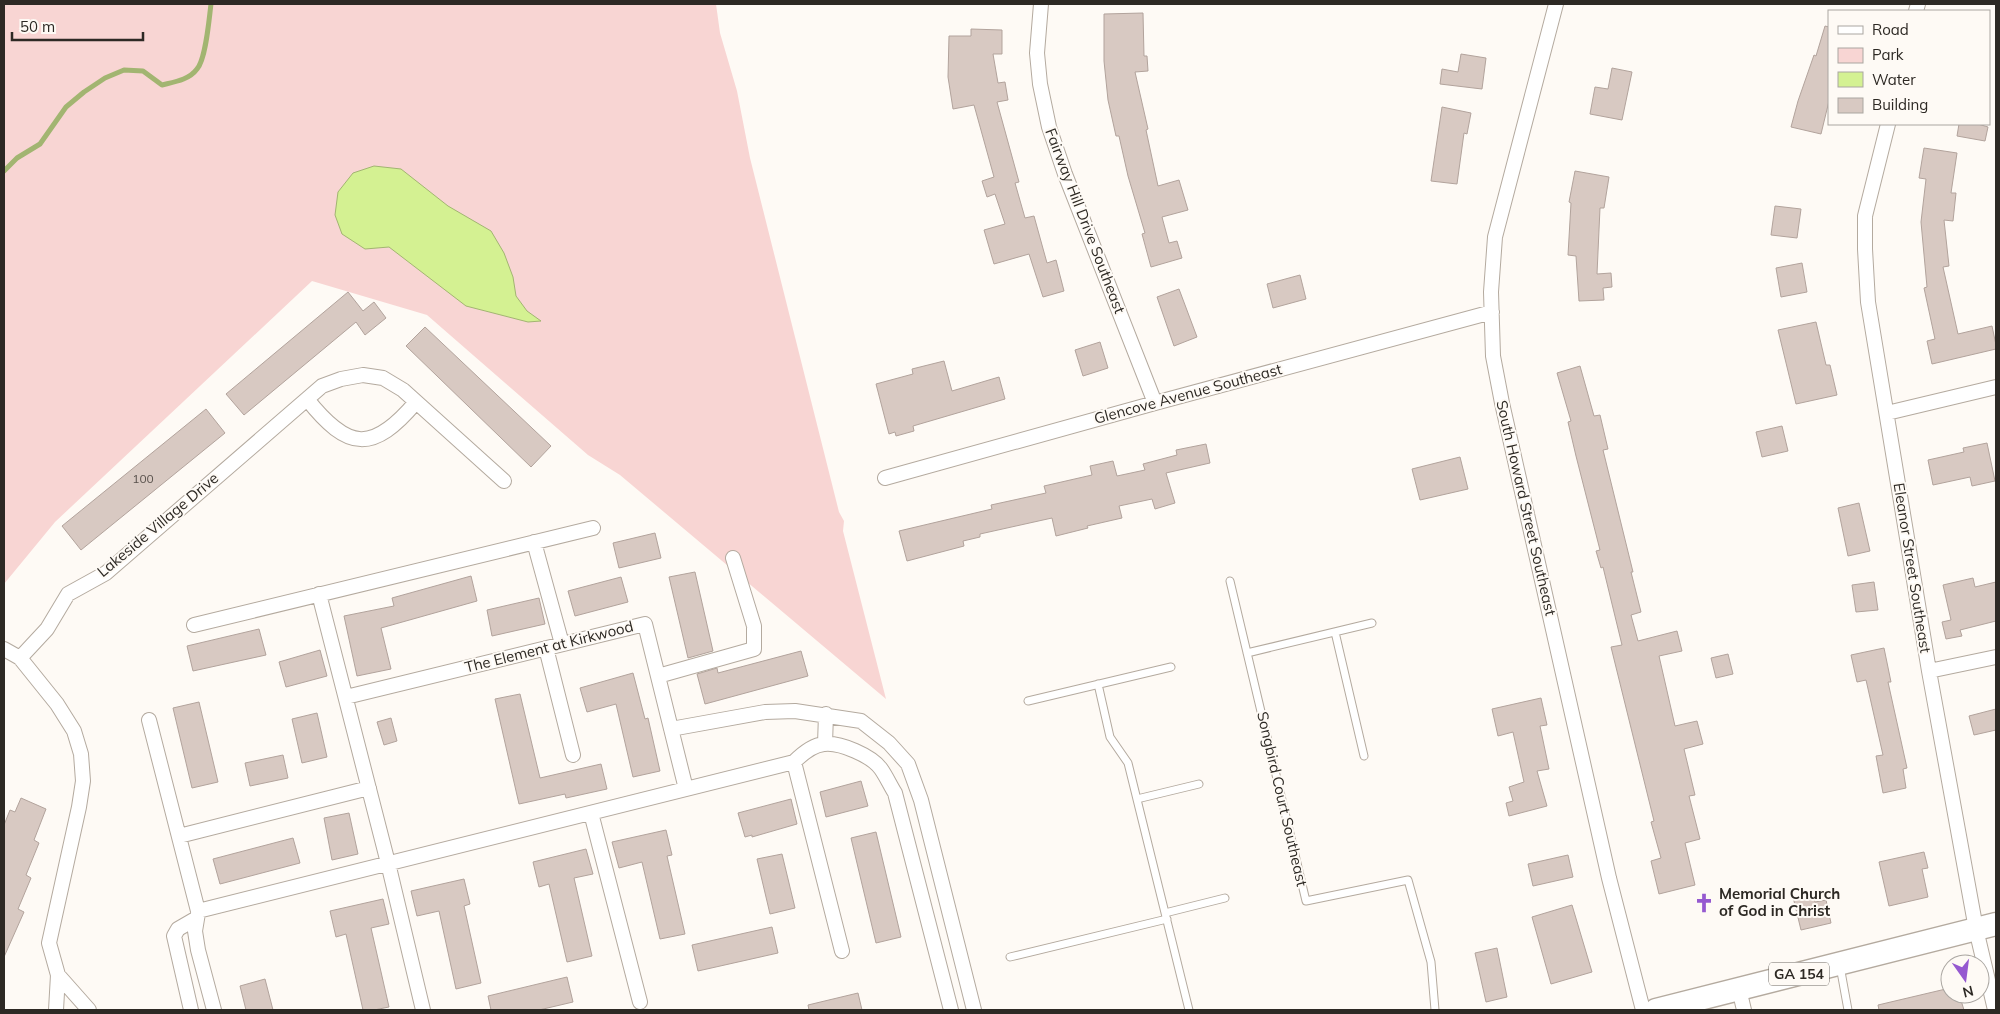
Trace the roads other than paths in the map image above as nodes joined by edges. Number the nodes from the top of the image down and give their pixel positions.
1 (1041, 4) edge
2 (1556, 4) edge
3 (1888, 125) edge
4 (1492, 312) junction
5 (1996, 387) edge
6 (307, 399) junction
7 (416, 402) junction
8 (1154, 403) junction
9 (1887, 413) junction
10 (885, 478) dead end
11 (504, 481) dead end
12 (593, 528) dead end
13 (534, 542) junction
14 (733, 558) dead end
15 (1230, 581) dead end
16 (319, 594) junction
17 (1372, 623) dead end
18 (194, 625) dead end
19 (1335, 632) junction
20 (562, 644) junction
21 (546, 648) junction
22 (4, 649) edge
23 (1247, 653) junction
24 (1996, 657) edge
25 (20, 658) junction
26 (1171, 667) dead end
27 (1929, 671) junction
28 (658, 676) junction
29 (1098, 684) junction
30 (346, 697) junction
31 (1028, 701) dead end
32 (826, 714) junction
33 (149, 720) dead end
34 (671, 729) junction
35 (825, 744) junction
36 (573, 755) dead end
37 (1364, 756) dead end
38 (794, 762) junction
39 (1199, 784) dead end
40 (369, 788) junction
41 (686, 789) junction
42 (1137, 799) junction
43 (591, 813) junction
44 (179, 836) junction
45 (388, 863) junction
46 (1225, 898) dead end
47 (198, 915) junction
48 (1166, 916) junction
49 (1986, 927) edge
50 (842, 951) dead end
51 (1010, 957) dead end
52 (1839, 965) junction
53 (58, 975) junction
54 (1742, 1000) edge
55 (640, 1002) dead end
56 (56, 1010) edge
57 (89, 1010) edge
58 (191, 1010) edge
59 (214, 1010) edge
60 (423, 1010) edge
61 (950, 1010) edge
62 (974, 1010) edge
63 (1189, 1010) edge
64 (1434, 1010) edge
65 (1643, 1010) edge
66 (1656, 1010) edge
67 (1848, 1010) edge
68 (1995, 1010) edge

1 - 8 street, Fairway Hill Drive Southeast
2 - 4 street, South Howard Street Southeast
3 - 9 street, Eleanor Street Southeast
4 - 8 street, Glencove Avenue Southeast
4 - 65 street, South Howard Street Southeast
5 - 9 street
6 - 7 street, Lakeside Village Drive
6 - 7 street
6 - 25 street, Lakeside Village Drive
7 - 11 street, Lakeside Village Drive
8 - 10 street, Glencove Avenue Southeast
9 - 27 street, Eleanor Street Southeast
12 - 13 street
13 - 16 street
13 - 20 street
14 - 28 street
15 - 23 lane, Songbird Court Southeast
16 - 18 street
16 - 30 street
17 - 19 lane
19 - 23 lane
19 - 37 lane
20 - 21 street, The Element at Kirkwood
20 - 28 street, The Element at Kirkwood
21 - 30 street, The Element at Kirkwood
21 - 36 street
22 - 25 street
23 - 64 lane, Songbird Court Southeast
24 - 27 street
25 - 53 street
26 - 29 lane
27 - 49 street, Eleanor Street Southeast
28 - 34 street, The Element at Kirkwood
29 - 31 lane
29 - 42 lane
30 - 40 street
32 - 34 street
32 - 35 street
32 - 62 street
33 - 44 street
34 - 41 street, The Element at Kirkwood
35 - 38 street
35 - 61 street
38 - 41 street
38 - 50 street
39 - 42 lane
40 - 44 street
40 - 45 street
41 - 43 street
42 - 48 lane
43 - 45 street
43 - 55 street
44 - 47 street
45 - 47 street
45 - 60 street
46 - 48 lane
47 - 58 street
47 - 59 street
48 - 51 lane
48 - 63 lane
49 - 52 main road, GA 154
49 - 68 street, Eleanor Street Southeast
52 - 54 main road, GA 154
52 - 67 lane
53 - 56 street
53 - 57 street
54 - 66 main road, GA 154

